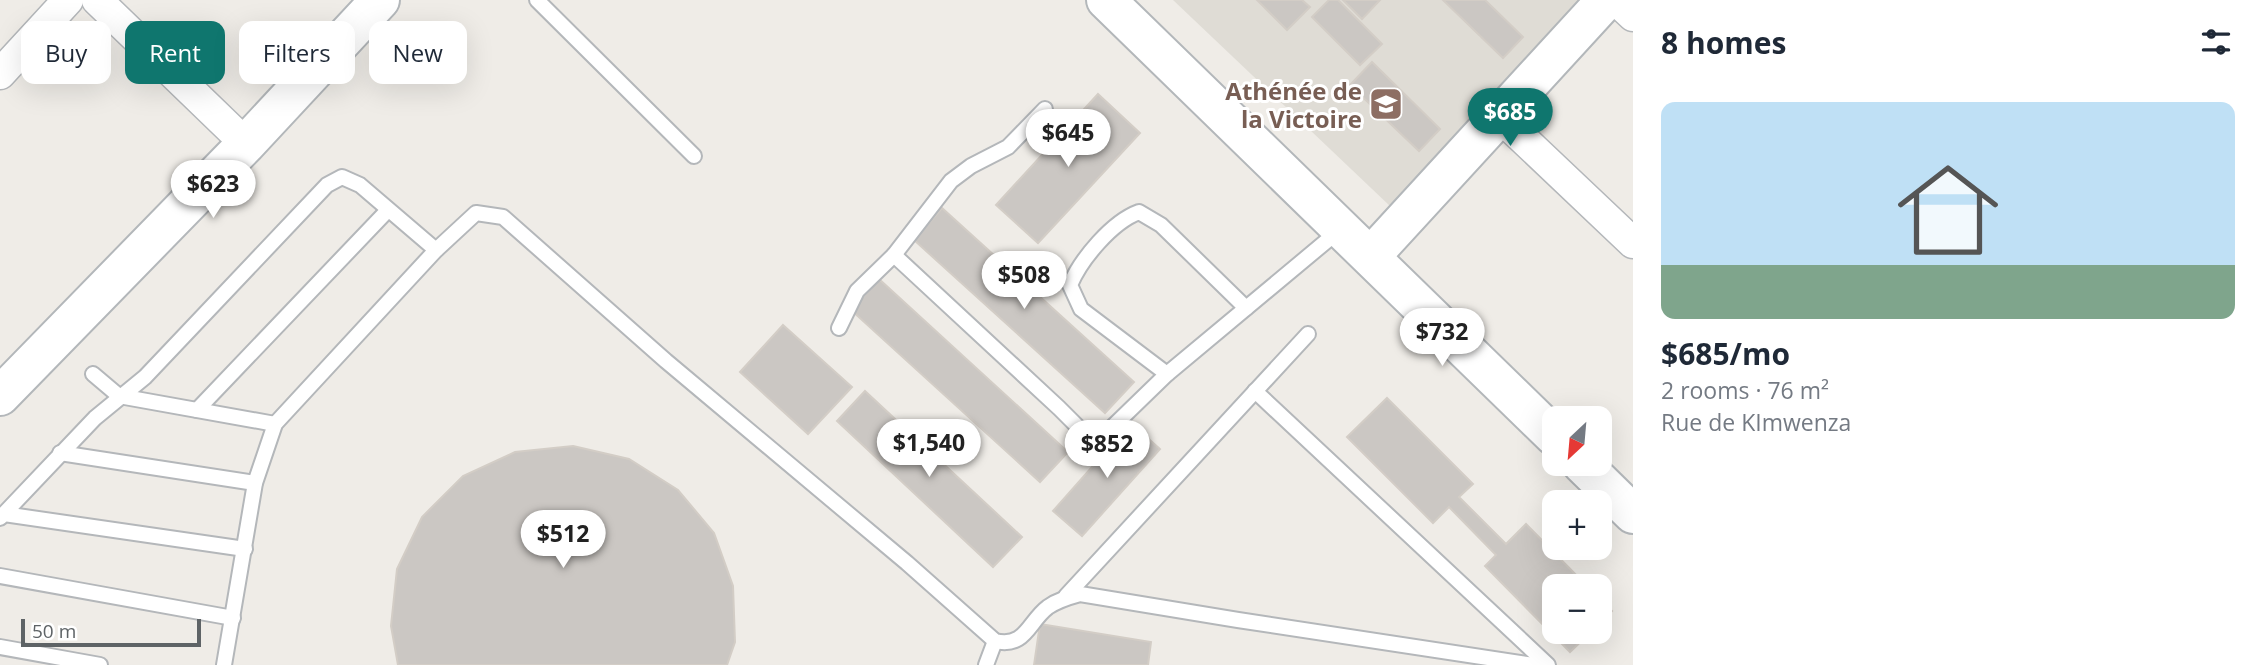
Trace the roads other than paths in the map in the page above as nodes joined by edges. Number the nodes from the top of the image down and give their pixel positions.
1 (68, 0) edge
2 (97, 0) edge
3 (349, 0) edge
4 (380, 0) edge
5 (537, 0) edge
6 (1106, 0) edge
7 (1606, 0) edge
8 (1616, 0) edge
9 (1633, 16) edge
10 (0, 74) edge
11 (1045, 109) dead end
12 (1499, 116) junction
13 (238, 136) junction
14 (694, 156) dead end
15 (388, 209) junction
16 (1342, 228) junction
17 (1633, 243) edge
18 (436, 250) junction
19 (894, 255) junction
20 (1371, 256) junction
21 (1246, 308) junction
22 (839, 328) dead end
23 (1308, 334) dead end
24 (0, 364) edge
25 (93, 374) dead end
26 (1167, 374) junction
27 (1255, 391) junction
28 (0, 396) edge
29 (119, 396) junction
30 (197, 410) junction
31 (275, 424) junction
32 (1542, 424) edge
33 (60, 453) junction
34 (1594, 476) edge
35 (256, 483) junction
36 (1633, 514) edge
37 (2, 516) edge
38 (245, 549) junction
39 (0, 576) edge
40 (1065, 597) junction
41 (233, 618) junction
42 (995, 641) junction
43 (0, 647) edge
44 (100, 665) edge
45 (224, 665) edge
46 (986, 665) edge
47 (1534, 665) edge
48 (1548, 665) edge

1 - 10 street
2 - 13 street
3 - 13 main road
4 - 13 main road
5 - 14 lane
6 - 16 main road
7 - 12 main road
8 - 9 street
11 - 19 lane
12 - 17 street
12 - 20 main road
13 - 24 main road
13 - 28 main road
15 - 18 lane
15 - 29 lane
15 - 30 lane
16 - 20 main road
16 - 21 lane
18 - 31 lane
18 - 42 lane
19 - 22 lane
19 - 26 lane
20 - 32 main road
21 - 26 lane
21 - 26 lane
23 - 27 lane
25 - 29 lane
27 - 40 lane
27 - 48 lane
29 - 30 lane
29 - 33 lane
30 - 31 lane
31 - 35 lane
33 - 35 lane
33 - 37 lane
34 - 36 main road
35 - 38 lane
37 - 38 lane
38 - 41 lane
39 - 41 lane
40 - 42 lane
40 - 47 lane
41 - 45 lane
42 - 46 lane
43 - 44 lane

